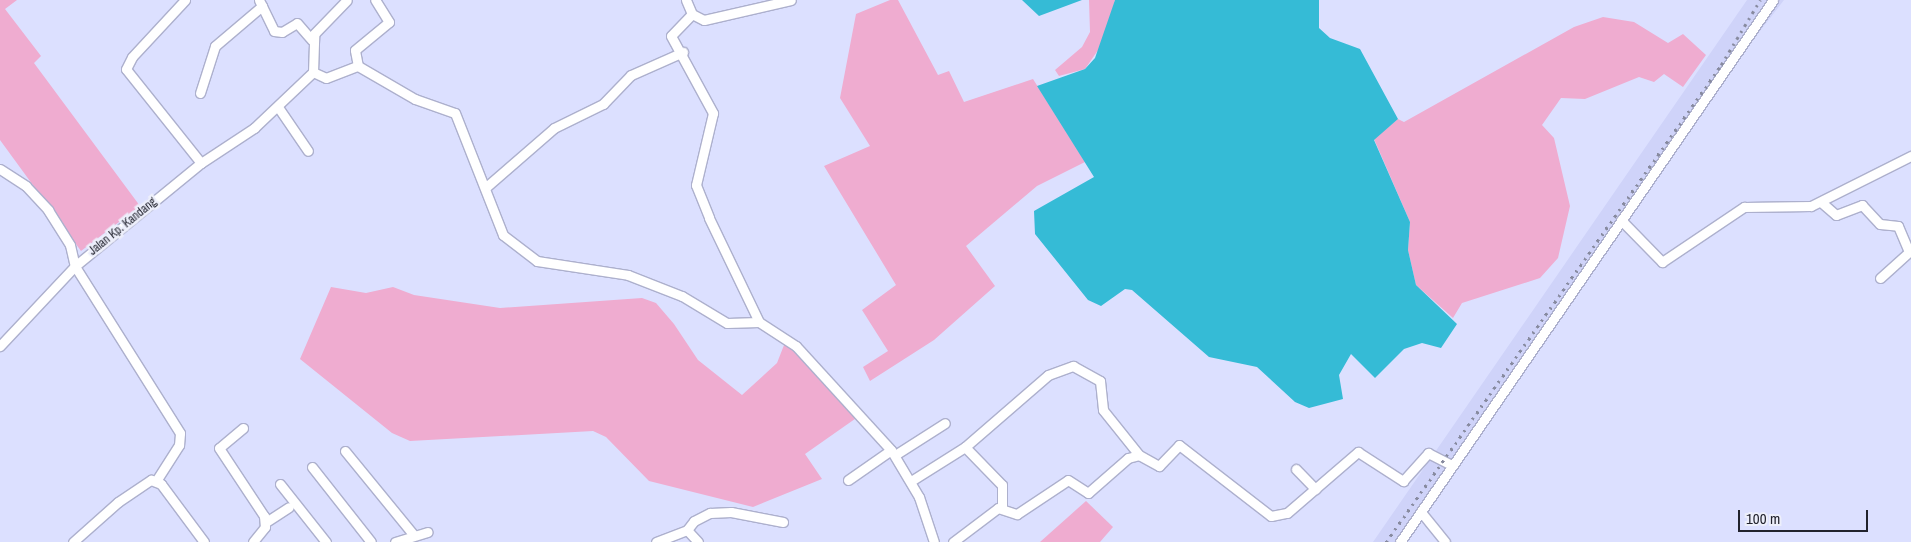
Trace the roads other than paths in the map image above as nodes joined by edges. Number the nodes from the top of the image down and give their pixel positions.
1 (185, 0) edge
2 (347, 0) edge
3 (375, 0) edge
4 (686, 0) edge
5 (791, 0) edge
6 (1773, 0) edge
7 (260, 3) edge
8 (692, 14) junction
9 (312, 40) junction
10 (683, 52) junction
11 (358, 66) junction
12 (313, 72) junction
13 (200, 93) dead end
14 (278, 107) junction
15 (308, 151) dead end
16 (1911, 156) edge
17 (201, 163) junction
18 (0, 169) edge
19 (485, 188) junction
20 (1822, 202) junction
21 (1621, 220) junction
22 (76, 266) junction
23 (1880, 278) dead end
24 (759, 322) junction
25 (0, 346) edge
26 (944, 423) dead end
27 (243, 428) dead end
28 (965, 448) junction
29 (346, 451) dead end
30 (893, 452) junction
31 (1139, 455) junction
32 (1452, 465) junction
33 (312, 467) dead end
34 (1296, 469) dead end
35 (848, 480) dead end
36 (156, 481) junction
37 (911, 482) junction
38 (280, 484) dead end
39 (1315, 489) junction
40 (288, 507) dead end
41 (1002, 508) junction
42 (1421, 512) junction
43 (266, 522) junction
44 (783, 522) dead end
45 (687, 530) junction
46 (428, 532) dead end
47 (413, 534) junction
48 (74, 542) edge
49 (204, 542) edge
50 (253, 542) edge
51 (326, 542) edge
52 (370, 542) edge
53 (395, 542) edge
54 (656, 542) edge
55 (698, 542) edge
56 (934, 542) edge
57 (953, 542) edge
58 (1400, 542) edge
59 (1445, 542) edge

1 - 17 street
2 - 9 street
3 - 11 street
4 - 8 street
5 - 8 street
6 - 21 street
7 - 9 street
7 - 13 street
8 - 10 street
9 - 12 street
10 - 19 street
10 - 24 street
11 - 12 street
11 - 19 street
12 - 14 street, Jalan Kp. Kandang
14 - 15 street
14 - 17 street, Jalan Kp. Kandang
16 - 20 street
17 - 22 street, Jalan Kp. Kandang
18 - 22 street
19 - 24 street
20 - 21 street
20 - 23 street
21 - 32 street
22 - 25 street, Jalan Kp. Kandang
22 - 36 street
24 - 30 street
26 - 30 street
27 - 43 street
28 - 31 street
28 - 37 street
28 - 41 street
29 - 47 street
30 - 35 street
30 - 37 street
31 - 39 street
31 - 41 street
32 - 39 street
32 - 42 street
33 - 52 street
34 - 39 street
36 - 48 street
36 - 49 street
37 - 56 street
38 - 51 street
40 - 43 street
41 - 57 street
42 - 58 street
42 - 59 street
43 - 50 street
44 - 45 street
45 - 54 street
45 - 55 street
46 - 47 street
47 - 53 street

